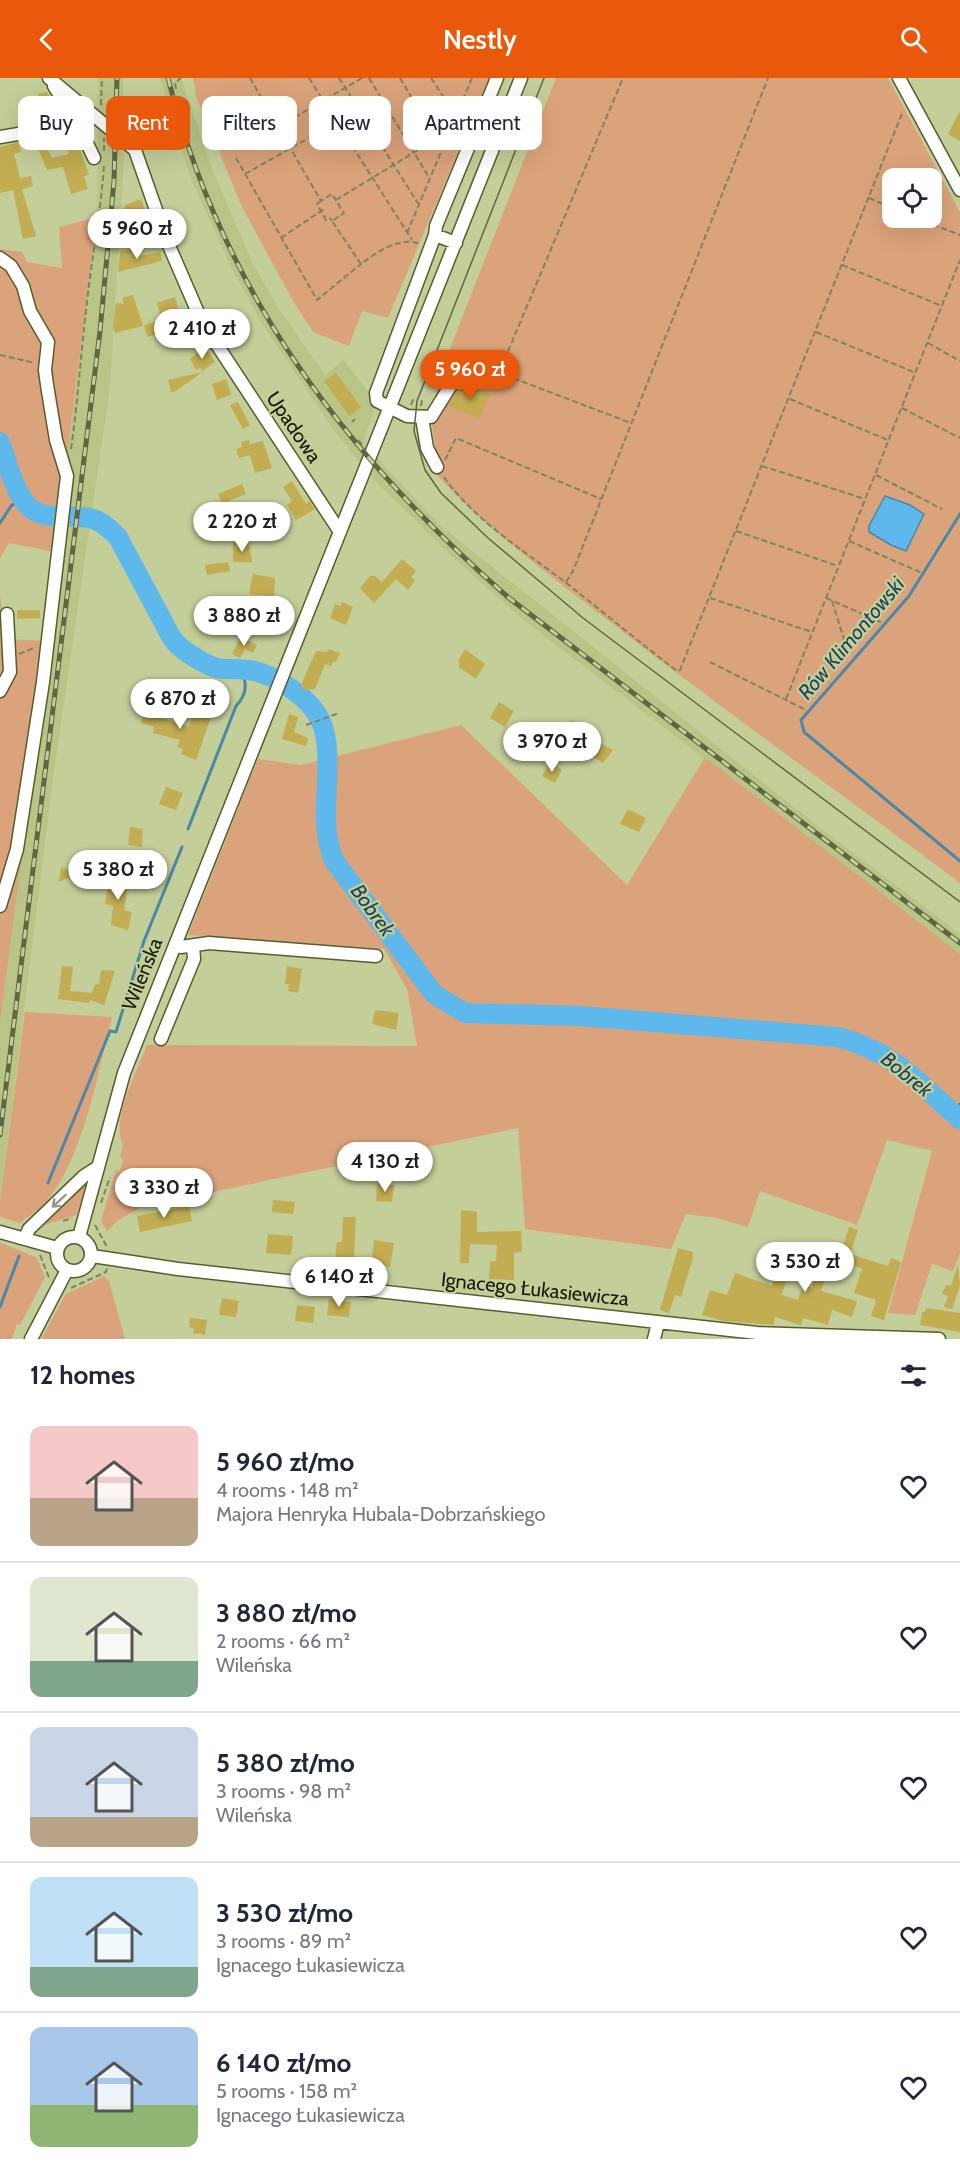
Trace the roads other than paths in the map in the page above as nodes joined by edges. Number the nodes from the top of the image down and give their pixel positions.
1 (497, 78) edge
2 (521, 78) edge
3 (898, 78) edge
4 (51, 81) edge
5 (61, 96) edge
6 (18, 134) edge
7 (0, 137) edge
8 (90, 150) edge
9 (94, 158) dead end
10 (960, 190) edge
11 (435, 235) junction
12 (456, 243) junction
13 (0, 258) edge
14 (495, 375) road end
15 (390, 410) junction
16 (422, 418) junction
17 (438, 468) road end
18 (340, 532) junction
19 (7, 614) dead end
20 (0, 691) edge
21 (0, 906) edge
22 (175, 945) junction
23 (194, 946) junction
24 (376, 956) dead end
25 (161, 1038) dead end
26 (98, 1167) junction
27 (0, 1232) edge
28 (79, 1237) junction
29 (25, 1238) junction
30 (57, 1248) junction
31 (92, 1256) junction
32 (67, 1270) junction
33 (658, 1323) junction
34 (31, 1339) edge
35 (654, 1339) edge
36 (939, 1339) edge

1 - 11 street
2 - 12 street, Wileńska
3 - 10 street
4 - 5 street
4 - 18 street, Upadowa
6 - 7 street
8 - 9 street
11 - 12 street
11 - 15 street
12 - 15 street, Wileńska
13 - 21 street
14 - 16 street
15 - 16 street
15 - 18 street, Wileńska
16 - 17 street
18 - 22 street, Wileńska
19 - 20 street
22 - 23 street
22 - 26 street, Wileńska
23 - 24 street
23 - 25 street
26 - 28 street, Wileńska
26 -> 29 street
27 - 29 street
28 - 30 street
28 - 31 street
29 - 30 street
30 - 32 street
31 - 32 street
31 - 33 street, Ignacego Łukasiewicza
32 - 34 street
33 - 35 street
33 - 36 street, Ignacego Łukasiewicza

